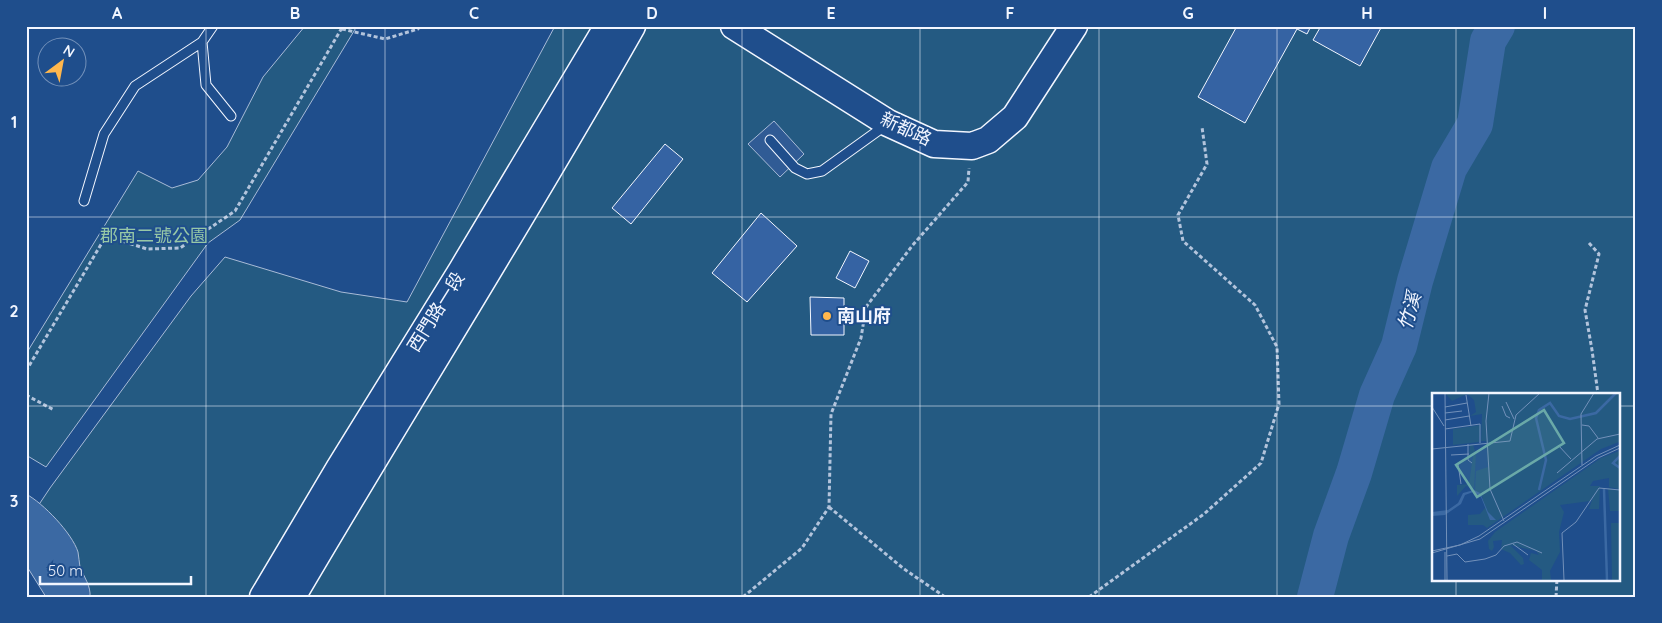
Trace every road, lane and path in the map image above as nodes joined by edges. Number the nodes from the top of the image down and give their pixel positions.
1 (213, 26) edge
2 (419, 26) edge
3 (608, 26) edge
4 (632, 26) edge
5 (734, 26) edge
6 (1074, 26) edge
7 (342, 28) edge
8 (202, 42) junction
9 (231, 116) dead end
10 (888, 123) junction
11 (1202, 127) dead end
12 (770, 140) dead end
13 (972, 146) junction
14 (84, 201) dead end
15 (1589, 243) dead end
16 (26, 371) edge
17 (1598, 393) edge
18 (26, 395) edge
19 (54, 410) dead end
20 (829, 507) junction
21 (1557, 580) edge
22 (264, 597) edge
23 (292, 597) edge
24 (744, 597) edge
25 (945, 597) edge
26 (1089, 597) edge
27 (1556, 597) edge

1 - 8 lane
2 - 7 path
3 - 22 street, 西門路一段
4 - 23 street, 西門路一段
5 - 10 street, 新都路
6 - 13 street, 新都路
7 - 16 path
8 - 9 lane
8 - 14 lane
10 - 12 lane
10 - 13 street, 新都路
11 - 26 path
13 - 20 path
15 - 17 path
18 - 19 path
20 - 24 path
20 - 25 path
21 - 27 path

